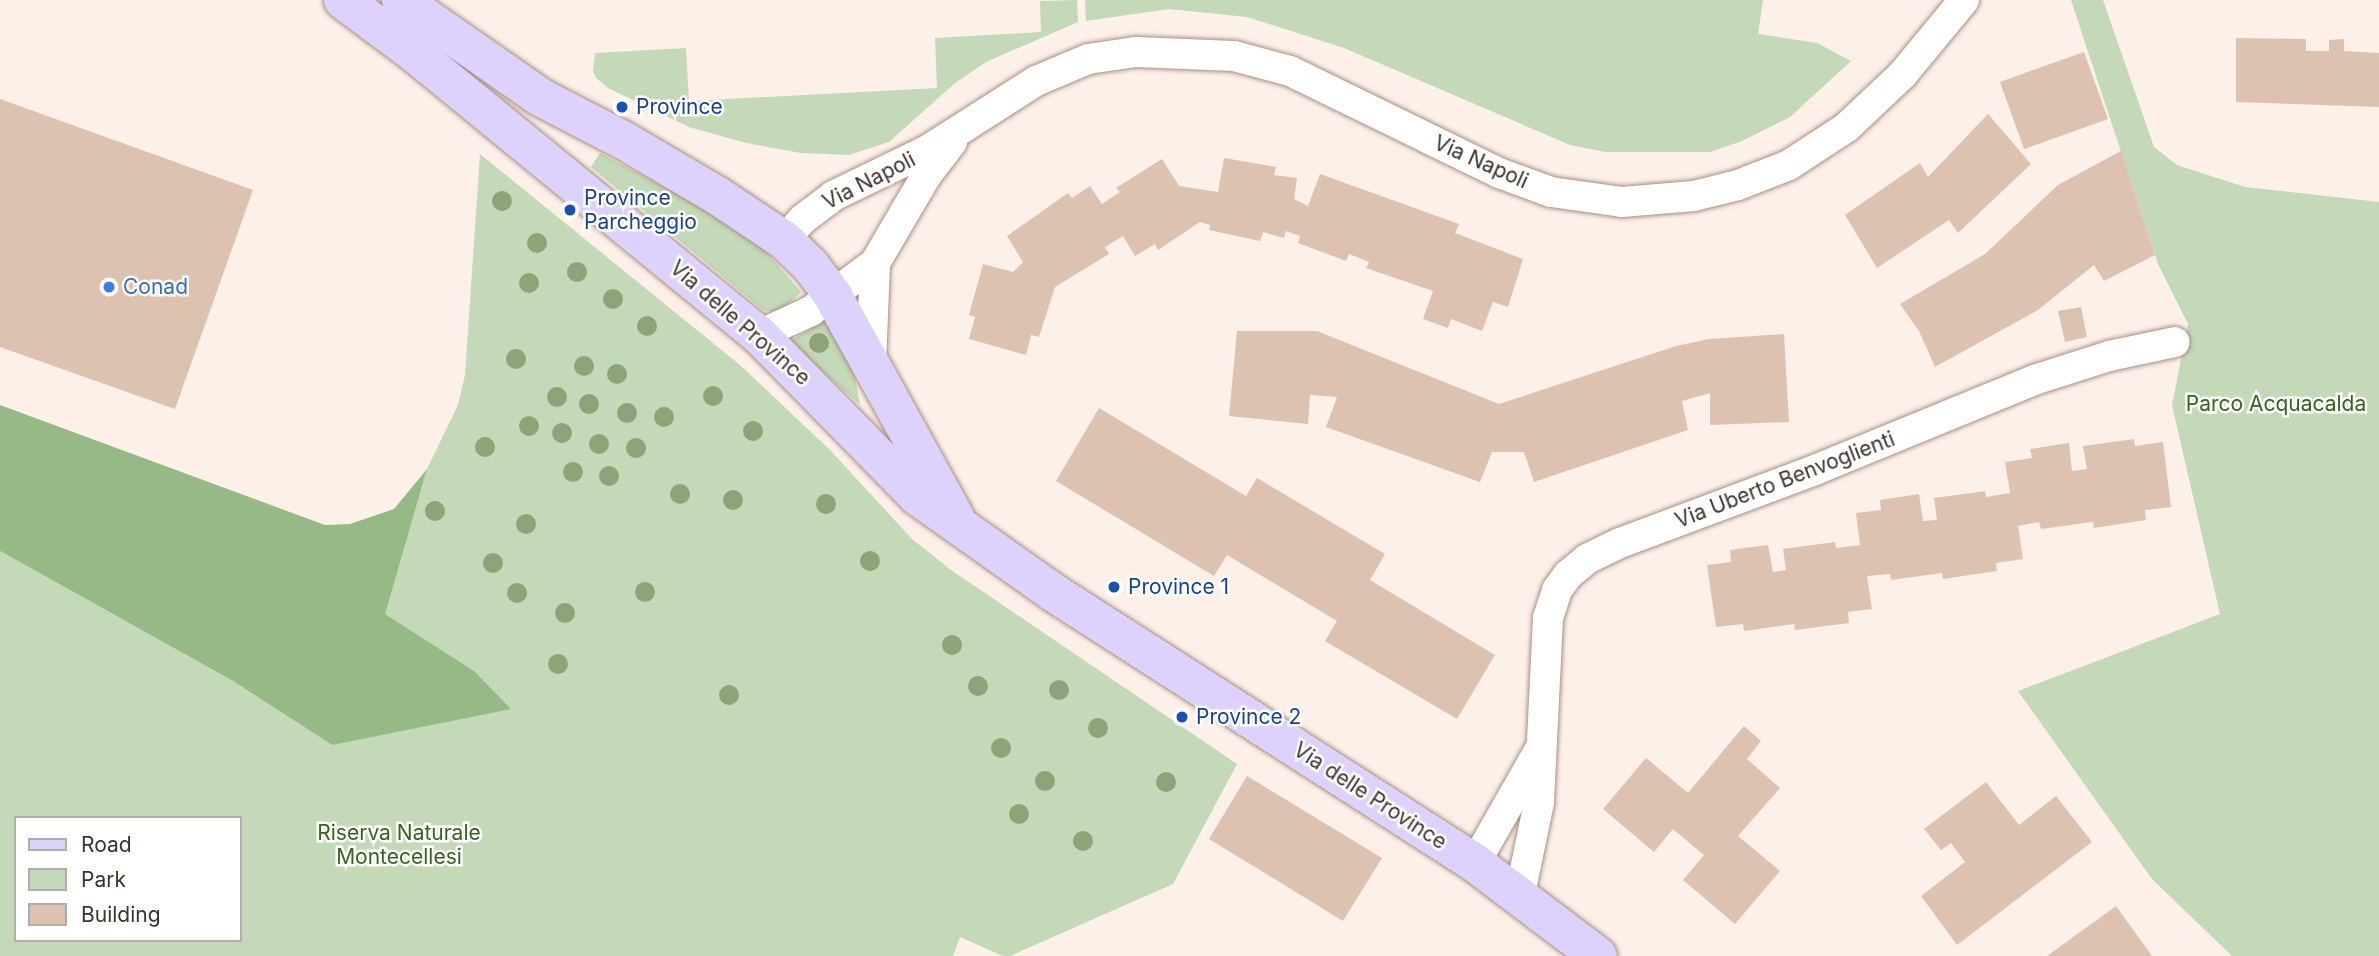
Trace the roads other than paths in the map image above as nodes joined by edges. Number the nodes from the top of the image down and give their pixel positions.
1 (343, 0) edge
2 (401, 0) edge
3 (1964, 0) edge
4 (961, 131) junction
5 (784, 240) junction
6 (875, 263) junction
7 (833, 296) junction
8 (759, 335) junction
9 (2175, 342) dead end
10 (871, 364) junction
11 (962, 528) junction
12 (1542, 746) junction
13 (1475, 863) junction
14 (1520, 894) junction
15 (1598, 956) edge

1 - 8 main road, Via delle Province
2 - 5 main road, Via delle Province
3 - 4 street, Via Napoli
4 - 5 street, Via Napoli
4 - 6 street, Via Napoli
5 - 7 main road, Via delle Province
6 - 7 street, Via Napoli
6 - 10 street, Via Napoli
7 - 8 street, Via Napoli
7 - 10 main road, Via delle Province
8 - 11 main road, Via delle Province
9 - 12 street, Via Uberto Benvoglienti
10 - 11 main road, Via delle Province
11 - 13 main road, Via delle Province
12 - 13 street, Via Uberto Benvoglienti
12 - 14 street, Via Uberto Benvoglienti
13 - 14 main road, Via delle Province
14 - 15 main road, Via delle Province

